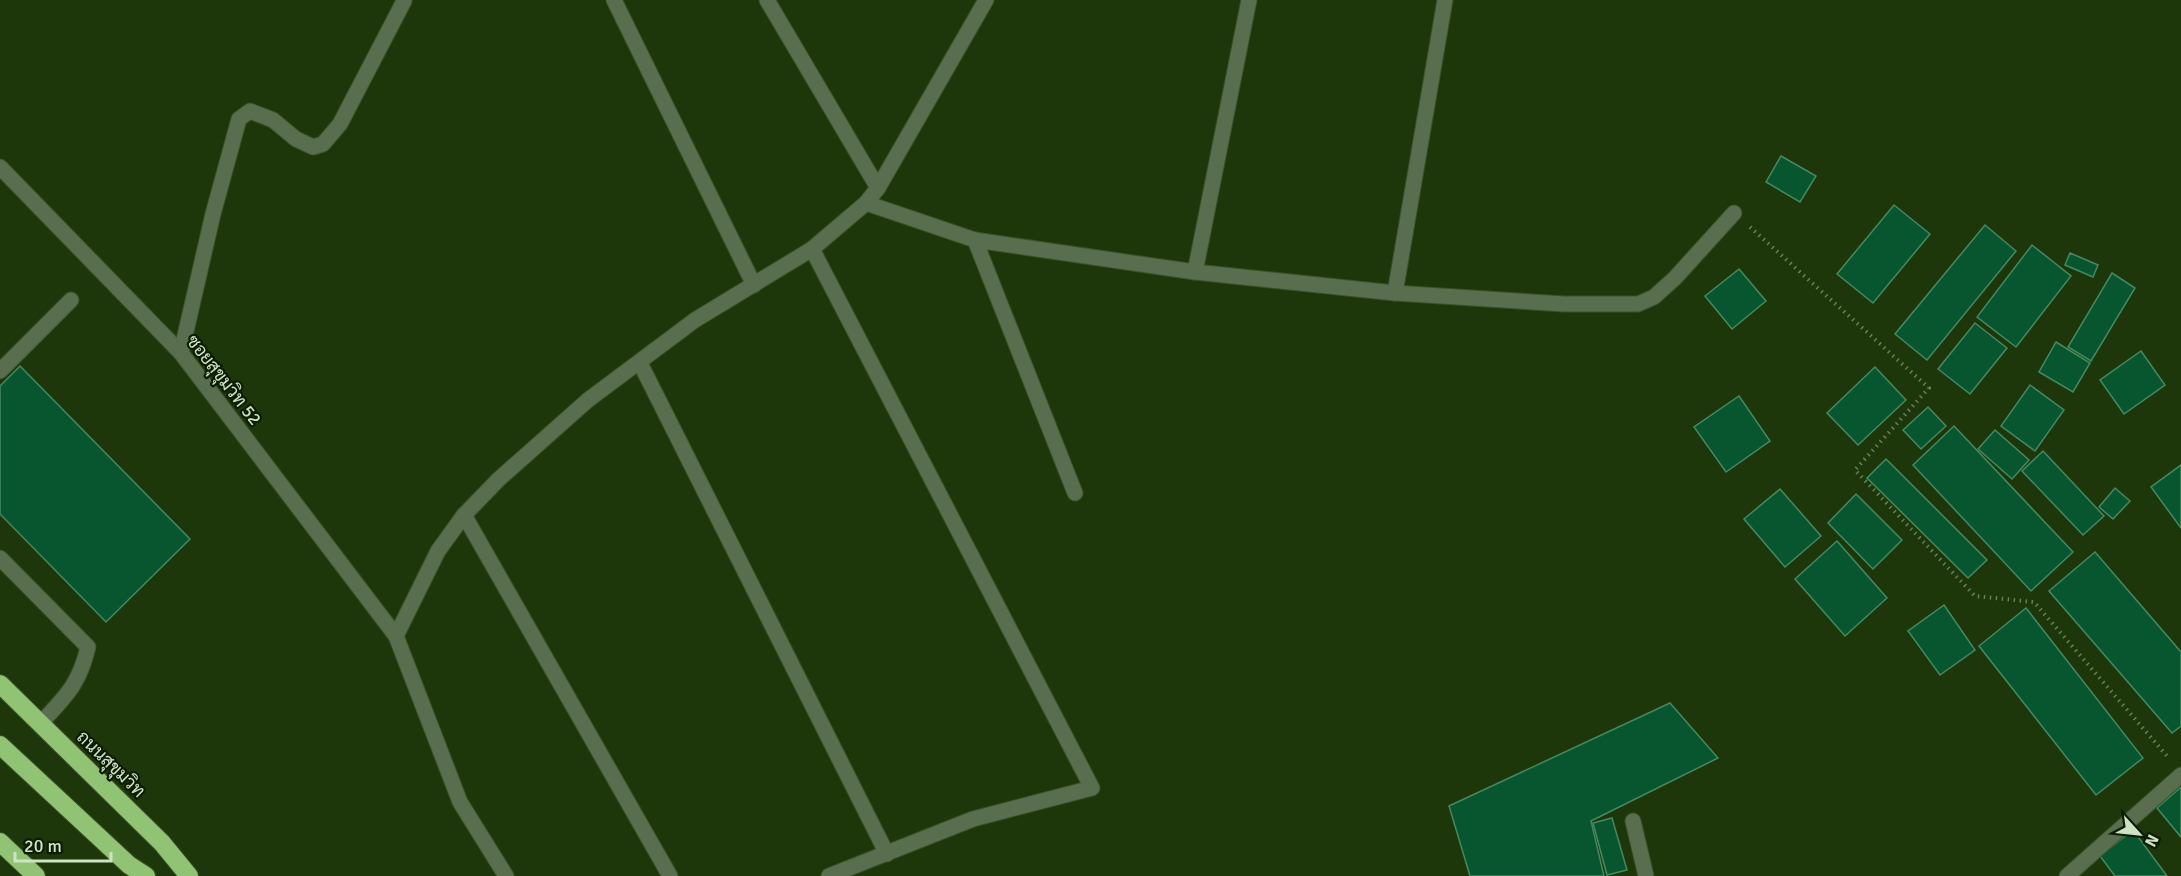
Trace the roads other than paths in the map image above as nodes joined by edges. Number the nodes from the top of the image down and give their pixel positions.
1 (614, 0) edge
2 (767, 0) edge
3 (986, 0) edge
4 (1249, 0) edge
5 (1445, 0) edge
6 (404, 1) edge
7 (0, 167) edge
8 (878, 188) junction
9 (866, 204) junction
10 (1734, 213) road end
11 (975, 240) junction
12 (812, 249) junction
13 (1195, 272) junction
14 (754, 285) junction
15 (1395, 293) junction
16 (71, 300) dead end
17 (181, 353) junction
18 (640, 363) junction
19 (0, 371) edge
20 (1075, 493) dead end
21 (464, 516) junction
22 (0, 558) edge
23 (396, 636) junction
24 (0, 684) edge
25 (40, 724) junction
26 (0, 745) edge
27 (2177, 770) edge
28 (1633, 820) dead end
29 (0, 842) edge
30 (887, 854) junction
31 (36, 876) edge
32 (146, 876) edge
33 (189, 876) edge
34 (506, 876) edge
35 (670, 876) edge
36 (829, 876) edge
37 (1646, 876) edge
38 (2067, 876) edge

1 - 14 street
2 - 8 street
3 - 8 street
4 - 13 street
5 - 15 street
6 - 17 street
7 - 17 street, ซอยสุขุมวิท 52
8 - 9 street
9 - 11 street
9 - 12 street
10 - 15 street
11 - 13 street
11 - 20 street
12 - 14 street
12 - 30 street
13 - 15 street
14 - 18 street
16 - 19 street
17 - 23 street, ซอยสุขุมวิท 52
18 - 21 street
18 - 30 street
21 - 23 street
21 - 35 street
22 - 25 street
23 - 34 street, ซอยสุขุมวิท 52
24 - 25 highway, ถนนสุขุมวิท
25 - 33 highway, ถนนสุขุมวิท
26 - 32 highway
27 - 38 street
28 - 37 street
29 - 31 highway
30 - 36 street

